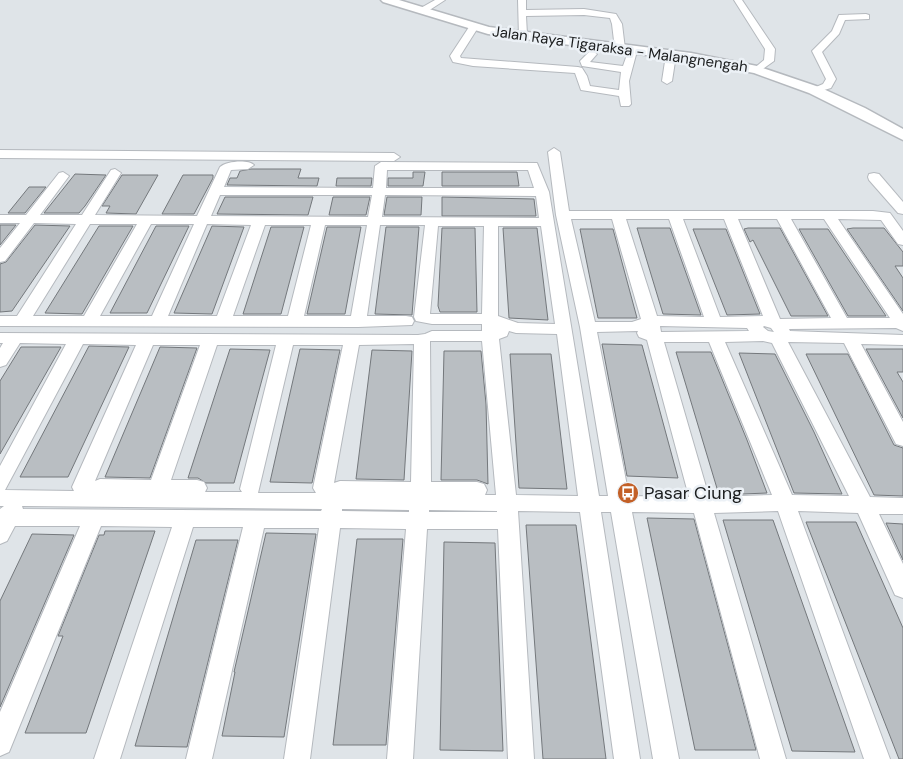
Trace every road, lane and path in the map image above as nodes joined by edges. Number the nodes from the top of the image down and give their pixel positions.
1 (387, 0) edge
2 (441, 0) edge
3 (522, 0) edge
4 (738, 0) edge
5 (422, 11) junction
6 (523, 13) junction
7 (866, 17) dead end
8 (474, 26) junction
9 (522, 35) junction
10 (626, 50) junction
11 (592, 54) dead end
12 (672, 55) junction
13 (627, 70) junction
14 (757, 70) junction
15 (667, 81) dead end
16 (814, 90) junction
17 (624, 94) junction
18 (625, 105) dead end
19 (903, 135) edge
20 (0, 154) edge
21 (381, 161) junction
22 (115, 173) dead end
23 (63, 176) dead end
24 (874, 177) dead end
25 (216, 191) junction
26 (379, 191) junction
27 (542, 192) junction
28 (903, 210) edge
29 (903, 214) edge
30 (618, 215) junction
31 (782, 215) junction
32 (676, 216) junction
33 (730, 216) junction
34 (829, 216) junction
35 (885, 216) junction
36 (555, 218) junction
37 (0, 219) edge
38 (29, 219) junction
39 (86, 219) junction
40 (146, 220) junction
41 (203, 220) junction
42 (260, 220) junction
43 (320, 221) junction
44 (374, 221) junction
45 (432, 221) junction
46 (491, 222) junction
47 (903, 240) edge
48 (0, 258) edge
49 (427, 318) junction
50 (224, 321) junction
51 (294, 321) junction
52 (406, 321) junction
53 (89, 322) junction
54 (157, 322) junction
55 (358, 322) junction
56 (491, 327) junction
57 (588, 328) junction
58 (646, 328) junction
59 (903, 328) edge
60 (564, 329) junction
61 (714, 329) junction
62 (10, 330) edge
63 (771, 330) junction
64 (845, 330) junction
65 (423, 338) junction
66 (78, 339) junction
67 (147, 340) junction
68 (206, 340) junction
69 (232, 340) junction
70 (286, 340) junction
71 (352, 340) junction
72 (0, 361) edge
73 (903, 439) edge
74 (0, 485) edge
75 (82, 487) junction
76 (250, 489) junction
77 (14, 494) edge
78 (330, 499) junction
79 (153, 502) junction
80 (588, 503) junction
81 (620, 503) junction
82 (785, 503) junction
83 (420, 504) junction
84 (506, 505) junction
85 (702, 505) junction
86 (863, 505) junction
87 (903, 506) edge
88 (94, 517) junction
89 (256, 518) junction
90 (185, 519) junction
91 (3, 523) edge
92 (903, 588) edge
93 (0, 743) edge
94 (107, 759) edge
95 (199, 759) edge
96 (297, 759) edge
97 (400, 759) edge
98 (522, 759) edge
99 (627, 759) edge
100 (666, 759) edge
101 (773, 759) edge
102 (878, 759) edge

1 - 5 main road, Jalan Raya Tigaraksa - Malangnengah
2 - 5 street
3 - 6 street
4 - 14 street
5 - 8 main road, Jalan Raya Tigaraksa - Malangnengah
6 - 9 street
6 - 10 street
7 - 16 street
8 - 9 main road, Jalan Raya Tigaraksa - Malangnengah
8 - 17 street
9 - 10 main road, Jalan Raya Tigaraksa - Malangnengah
10 - 12 main road, Jalan Raya Tigaraksa - Malangnengah
10 - 13 street
11 - 13 street
12 - 14 main road, Jalan Raya Tigaraksa - Malangnengah
12 - 15 street
13 - 17 street
14 - 16 main road, Jalan Raya Tigaraksa - Malangnengah
16 - 19 main road, Jalan Raya Tigaraksa - Malangnengah
17 - 18 street
20 - 21 street
21 - 25 street
21 - 26 street
21 - 27 street
21 - 36 street
22 - 39 street
23 - 38 street
24 - 28 street
25 - 26 street
25 - 41 street
26 - 27 street
26 - 44 street
27 - 36 street
29 - 35 street
30 - 32 street
30 - 36 street
30 - 58 street
31 - 33 street
31 - 34 street
31 - 64 street
32 - 33 street
32 - 61 street
33 - 63 street
34 - 35 street
34 - 59 street
35 - 47 street
36 - 46 street
36 - 57 street
36 - 60 street
37 - 38 street
38 - 39 street
38 - 48 street
39 - 40 street
39 - 62 street
40 - 41 street
40 - 53 street
41 - 42 street
41 - 54 street
42 - 43 street
42 - 50 street
43 - 44 street
43 - 51 street
44 - 45 street
44 - 55 street
45 - 46 street
45 - 49 street
46 - 56 street
49 - 52 street
49 - 56 street
49 - 65 street
50 - 51 street
50 - 54 street
50 - 68 street
50 - 69 street
51 - 55 street
52 - 55 street
52 - 65 street
53 - 54 street
53 - 62 street
56 - 60 street
56 - 65 street
56 - 84 street
57 - 58 street
57 - 81 street
58 - 61 street
58 - 85 street
59 - 64 street
60 - 80 street
61 - 63 street
61 - 82 street
62 - 66 street
62 - 72 street
63 - 64 street
63 - 86 street
64 - 73 street
65 - 71 street
65 - 83 street
66 - 67 street
66 - 74 street
67 - 68 street
67 - 75 street
68 - 69 street
68 - 79 street
69 - 70 street
70 - 71 street
70 - 76 street
71 - 78 street
74 - 77 street
75 - 77 street
75 - 79 street
76 - 78 street
76 - 79 street
77 - 79 street
77 - 91 street
78 - 79 street
78 - 83 street
78 - 83 street
78 - 89 street
78 - 96 street
79 - 88 street
79 - 90 street
80 - 81 street
80 - 84 street
80 - 99 street
81 - 85 street
81 - 100 street
82 - 85 street
82 - 86 street
82 - 102 street
83 - 84 street
83 - 84 street
83 - 97 street
84 - 98 street
85 - 101 street
86 - 87 street
86 - 92 street
88 - 91 street
88 - 93 street
89 - 90 street
89 - 95 street
90 - 94 street

